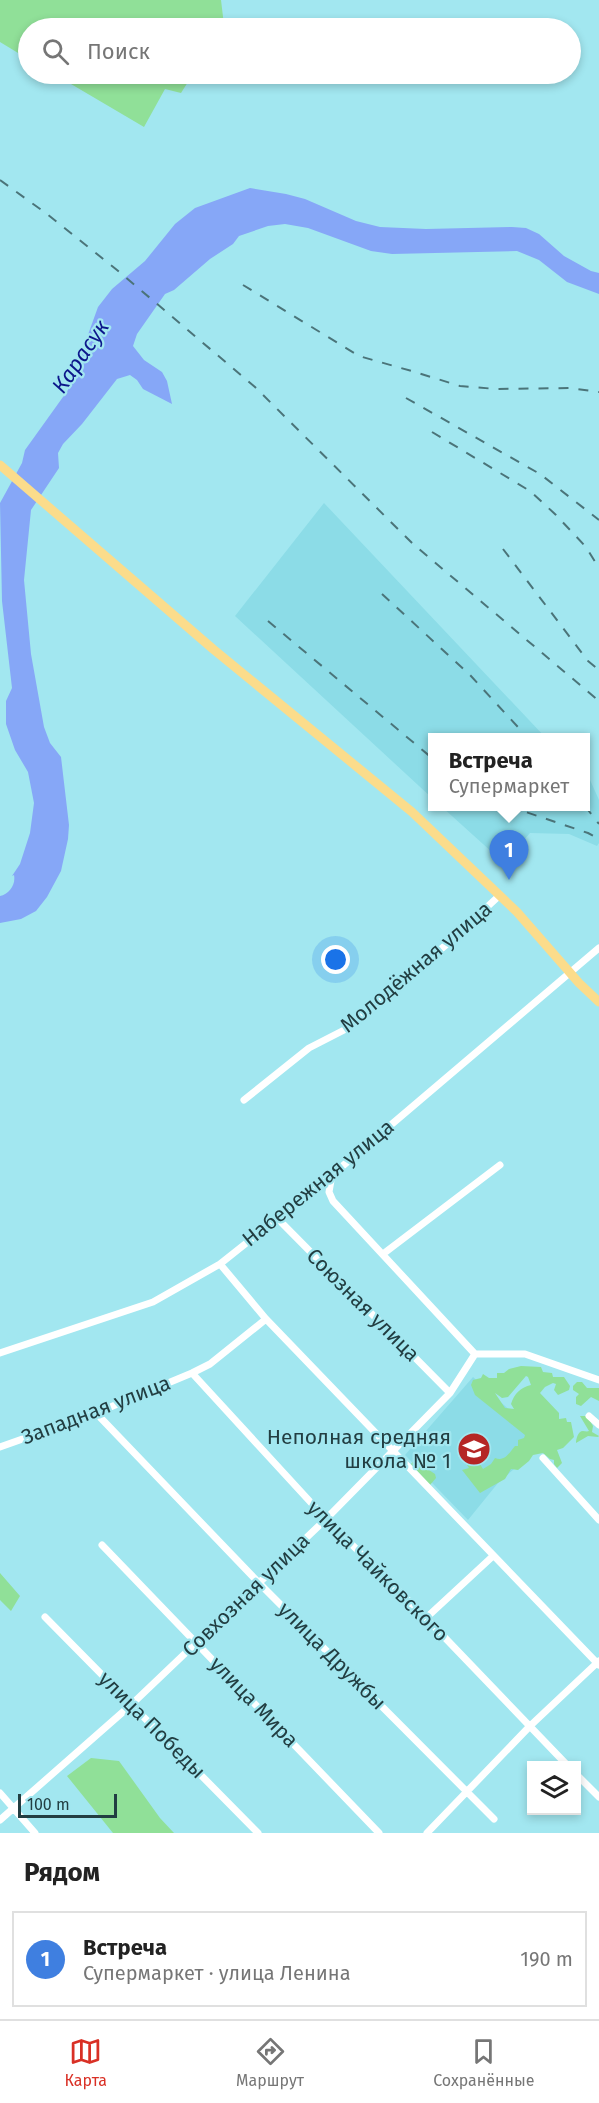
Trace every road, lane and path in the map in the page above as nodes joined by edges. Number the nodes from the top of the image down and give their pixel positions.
1 (0, 465) edge
2 (501, 895) junction
3 (599, 948) edge
4 (570, 972) junction
5 (599, 1002) edge
6 (244, 1100) dead end
7 (500, 1165) dead end
8 (332, 1175) junction
9 (277, 1218) junction
10 (382, 1254) junction
11 (220, 1264) junction
12 (266, 1319) junction
13 (0, 1353) edge
14 (475, 1354) junction
15 (192, 1373) junction
16 (599, 1380) edge
17 (450, 1393) junction
18 (96, 1413) junction
19 (589, 1416) dead end
20 (599, 1425) edge
21 (0, 1447) edge
22 (393, 1450) junction
23 (543, 1458) dead end
24 (326, 1519) junction
25 (599, 1520) edge
26 (102, 1545) dead end
27 (493, 1556) junction
28 (259, 1583) junction
29 (45, 1617) dead end
30 (426, 1618) junction
31 (197, 1642) junction
32 (598, 1663) edge
33 (132, 1704) junction
34 (530, 1726) junction
35 (563, 1761) edge
36 (581, 1779) edge
37 (466, 1792) junction
38 (0, 1793) edge
39 (599, 1797) edge
40 (15, 1808) junction
41 (494, 1819) dead end
42 (0, 1820) edge
43 (35, 1833) edge
44 (258, 1833) edge
45 (379, 1833) edge
46 (427, 1833) edge

1 - 2 main road
2 - 4 main road
2 - 6 street, Молодёжная улица
3 - 4 street, Набережная улица
4 - 5 main road
4 - 8 street, Набережная улица
7 - 10 street
8 - 9 street, Набережная улица
8 - 10 street
9 - 11 street, Набережная улица
9 - 17 street, Союзная улица
10 - 14 street
11 - 12 street
11 - 13 street, Набережная улица
12 - 15 street, Западная улица
12 - 22 street
14 - 16 street
14 - 17 street, Совхозная улица
15 - 18 street, Западная улица
15 - 24 street, улица Чайковского
17 - 22 street, Совхозная улица
18 - 21 street, Западная улица
18 - 28 street, улица Дружбы
19 - 20 street
22 - 24 street, Совхозная улица
22 - 27 street
23 - 25 street
24 - 28 street, Совхозная улица
24 - 30 street, улица Чайковского
26 - 31 street, улица Мира
27 - 30 street
27 - 32 street
28 - 31 street, Совхозная улица
28 - 37 street, улица Дружбы
29 - 33 street, улица Победы
30 - 34 street, улица Чайковского
31 - 33 street, Совхозная улица
31 - 45 street, улица Мира
32 - 34 street
33 - 40 street, Совхозная улица
33 - 44 street, улица Победы
34 - 35 street, улица Чайковского
34 - 37 street
36 - 39 street
37 - 41 street, улица Дружбы
37 - 46 street
38 - 40 street
40 - 42 street, Совхозная улица
40 - 43 street

